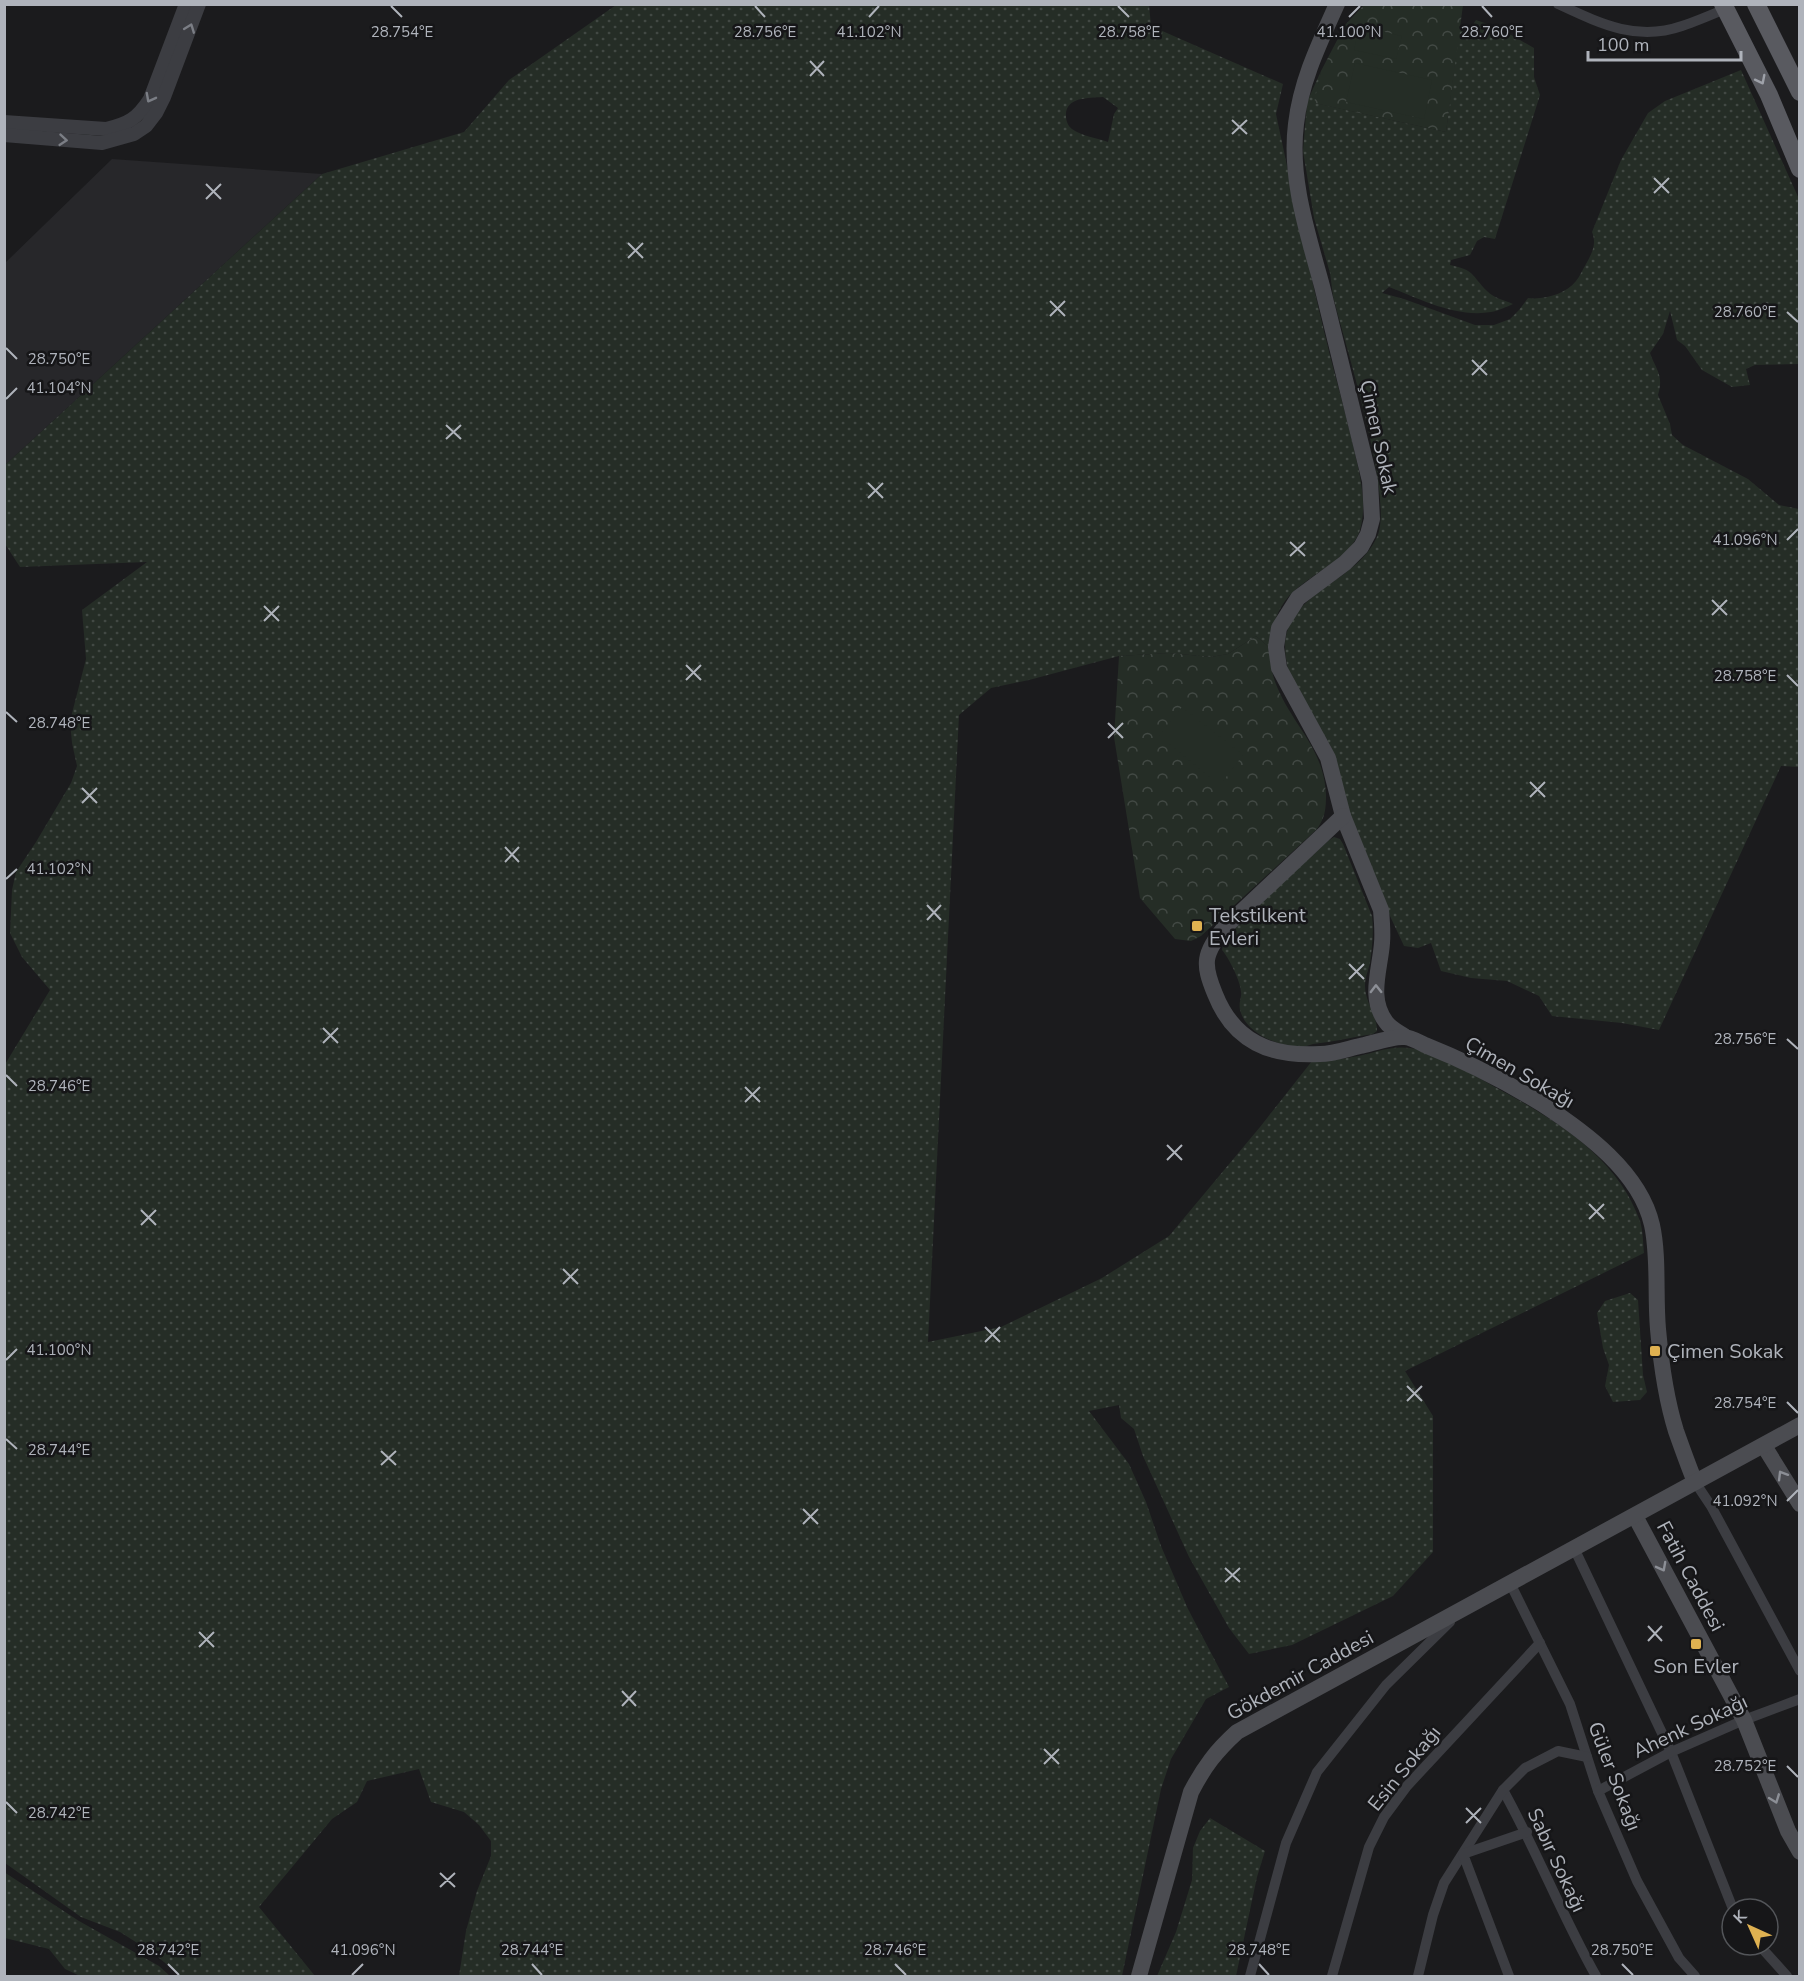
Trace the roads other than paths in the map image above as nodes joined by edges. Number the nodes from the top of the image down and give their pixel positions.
1 (186, 4) edge
2 (199, 4) edge
3 (1337, 4) edge
4 (1558, 4) edge
5 (1756, 4) edge
6 (1724, 7) edge
7 (1800, 92) edge
8 (4, 122) edge
9 (4, 135) edge
10 (1800, 169) edge
11 (1343, 816) junction
12 (1404, 1036) junction
13 (1800, 1425) edge
14 (1764, 1446) junction
15 (1695, 1482) junction
16 (1800, 1503) edge
17 (1635, 1516) junction
18 (1574, 1548) junction
19 (1510, 1583) junction
20 (1460, 1612) junction
21 (1540, 1643) junction
22 (1800, 1671) edge
23 (1800, 1699) edge
24 (1744, 1720) junction
25 (1671, 1752) junction
26 (1587, 1757) junction
27 (1503, 1790) junction
28 (1598, 1791) junction
29 (1527, 1832) junction
30 (1800, 1852) edge
31 (1463, 1854) junction
32 (1728, 1897) edge
33 (1770, 1957) edge
34 (1418, 1976) edge
35 (1139, 1977) edge
36 (1250, 1977) edge
37 (1332, 1977) edge
38 (1509, 1977) edge
39 (1596, 1977) edge
40 (1695, 1977) edge
41 (1787, 1977) edge

1 -> 8 street
9 -> 2 street
3 - 11 main road, Çimen Sokak
4 - 6 street
5 - 7 main road
6 -> 10 main road
12 -> 11 main road, Çimen Sokak
11 - 12 main road
12 - 15 main road, Çimen Sokağı
13 - 14 main road, Gökdemir Caddesi
14 - 15 main road, Gökdemir Caddesi
16 -> 14 main road
15 - 17 main road, Gökdemir Caddesi
15 - 22 street, Çimen Sokağı
17 - 18 main road, Gökdemir Caddesi
17 -> 24 main road, Fatih Caddesi
18 - 19 main road, Gökdemir Caddesi
18 - 25 street
19 - 20 main road, Gökdemir Caddesi
19 - 21 street, Güler Sokağı
20 - 35 main road, Gökdemir Caddesi
20 - 36 street, Gökdemir Caddesi
21 - 26 street, Güler Sokağı
21 - 37 street, Esin Sokağı
23 - 24 street, Ahenk Sokağı
24 - 25 street, Ahenk Sokağı
24 -> 30 main road, Fatih Caddesi
25 - 28 street, Ahenk Sokağı
25 - 32 street
26 - 27 street
26 - 28 street, Güler Sokağı
27 - 29 street, Sabır Sokağı
27 - 31 street
28 - 40 street, Güler Sokağı
29 - 31 street
29 - 39 street, Sabır Sokağı
31 - 34 street
31 - 38 street
33 - 41 street

